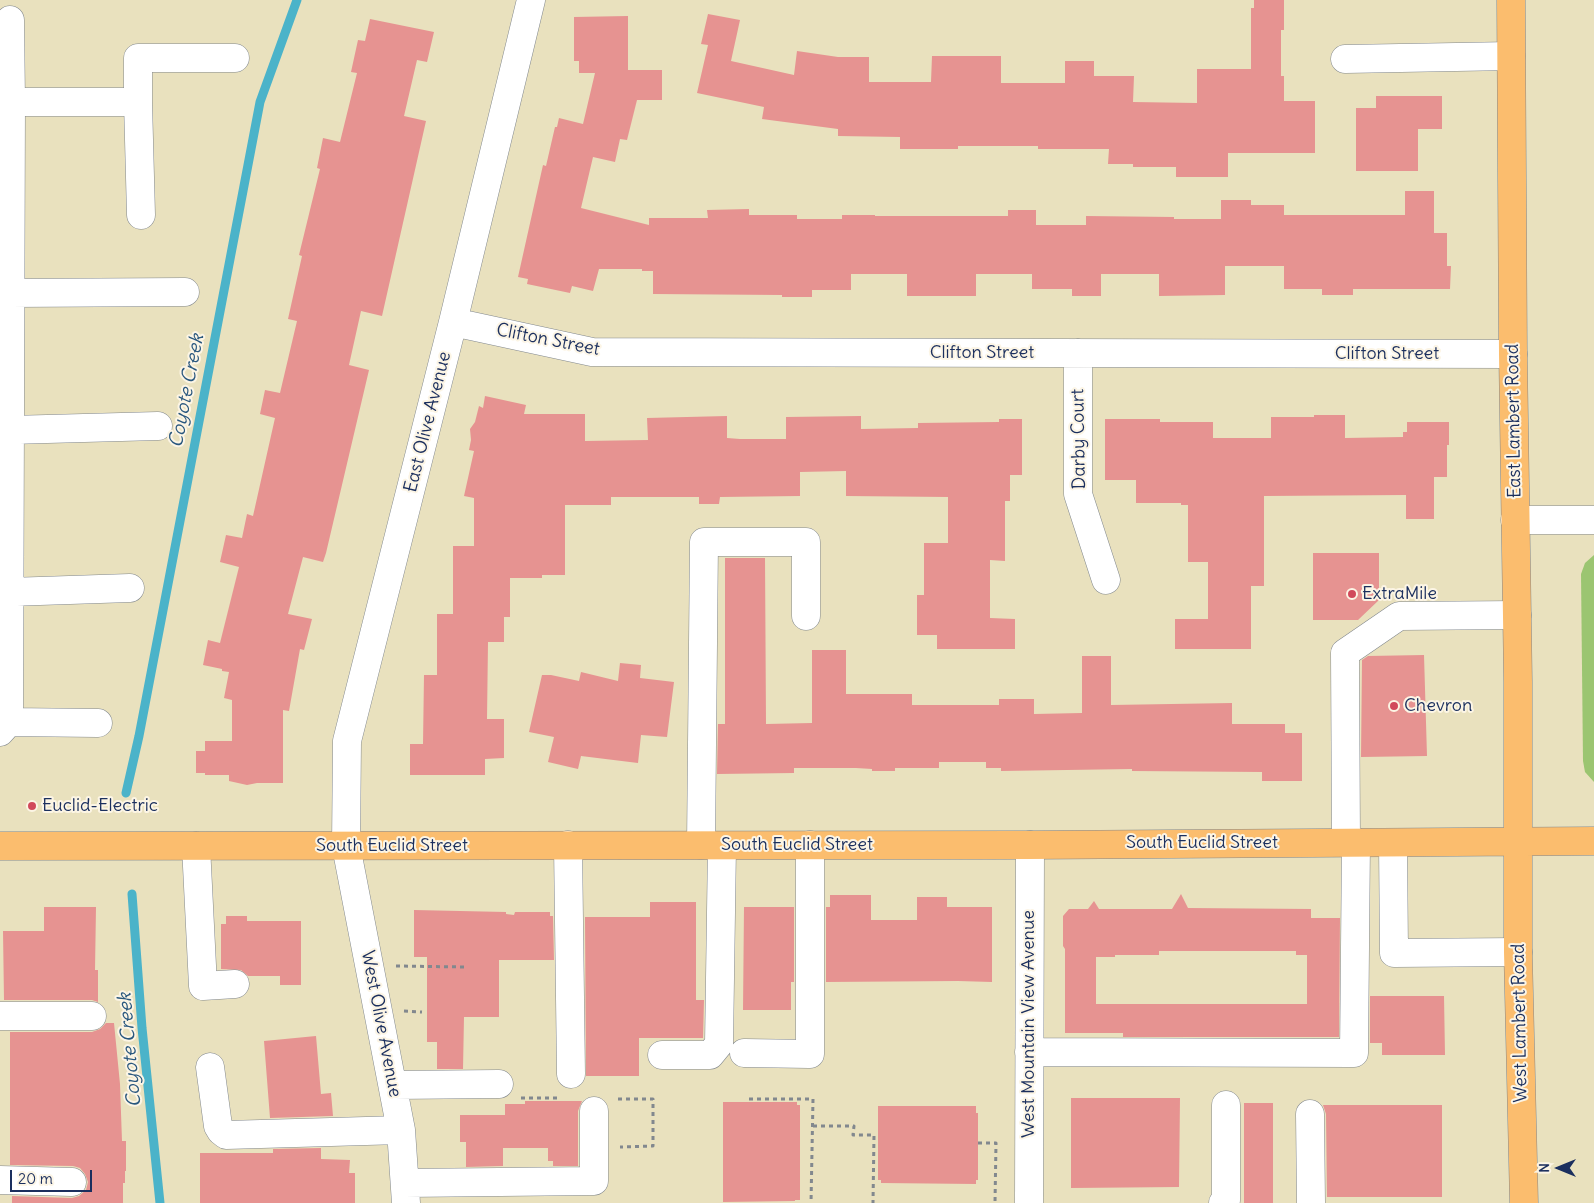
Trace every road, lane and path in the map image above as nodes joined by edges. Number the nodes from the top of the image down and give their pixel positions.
1 (531, 0) edge
2 (1511, 0) edge
3 (10, 20) dead end
4 (1511, 56) junction
5 (235, 58) dead end
6 (1345, 59) dead end
7 (10, 102) junction
8 (138, 102) junction
9 (141, 215) dead end
10 (185, 292) dead end
11 (10, 293) junction
12 (454, 322) junction
13 (1078, 354) junction
14 (1513, 354) junction
15 (158, 426) dead end
16 (10, 430) junction
17 (1515, 520) junction
18 (1594, 520) edge
19 (1106, 580) dead end
20 (130, 588) dead end
21 (9, 592) junction
22 (1517, 615) junction
23 (806, 616) dead end
24 (98, 723) dead end
25 (4, 727) edge
26 (1594, 841) edge
27 (1351, 842) junction
28 (1518, 842) junction
29 (1393, 843) junction
30 (568, 845) junction
31 (712, 845) junction
32 (810, 845) junction
33 (1030, 845) junction
34 (0, 846) edge
35 (196, 846) junction
36 (346, 846) junction
37 (1518, 952) junction
38 (391, 966) dead end
39 (465, 967) dead end
40 (235, 984) dead end
41 (0, 1016) edge
42 (92, 1016) dead end
43 (1029, 1052) junction
44 (744, 1053) dead end
45 (662, 1055) dead end
46 (210, 1067) dead end
47 (571, 1074) dead end
48 (499, 1084) dead end
49 (393, 1085) junction
50 (750, 1099) dead end
51 (604, 1105) joint
52 (1226, 1105) dead end
53 (1310, 1114) dead end
54 (813, 1126) junction
55 (401, 1130) junction
56 (978, 1143) dead end
57 (653, 1146) dead end
58 (0, 1180) edge
59 (72, 1182) dead end
60 (406, 1193) edge
61 (811, 1203) edge
62 (873, 1203) edge
63 (995, 1203) edge
64 (1029, 1203) edge
65 (1223, 1203) edge
66 (1311, 1203) edge
67 (1524, 1203) edge

1 - 12 street, East Olive Avenue
2 - 4 main road, East Lambert Road
3 - 7 street
4 - 6 street
4 - 14 main road, East Lambert Road
5 - 8 street
7 - 8 street
7 - 11 street
8 - 9 street
10 - 11 street
11 - 16 street
12 - 13 street, Clifton Street
12 - 36 street, East Olive Avenue
13 - 14 street, Clifton Street
13 - 19 street, Darby Court
14 - 17 main road, East Lambert Road
15 - 16 street
16 - 21 street
17 - 18 street
17 - 22 main road, East Lambert Road
20 - 21 street
21 - 25 street
22 - 27 street
22 - 28 main road, East Lambert Road
23 - 31 street
24 - 25 street
26 - 28 main road, South Euclid Street
27 - 29 main road, South Euclid Street
27 - 33 main road, South Euclid Street
27 - 43 street
28 - 29 main road, South Euclid Street
28 - 37 main road, West Lambert Road
29 - 37 street
30 - 31 main road, South Euclid Street
30 - 36 main road, South Euclid Street
30 - 47 street
31 - 32 main road, South Euclid Street
31 - 45 street
32 - 33 main road, South Euclid Street
32 - 44 street
33 - 43 street, West Mountain View Avenue
34 - 35 main road, South Euclid Street
35 - 36 main road, South Euclid Street
35 - 40 street
36 - 49 street, West Olive Avenue
37 - 67 main road, West Lambert Road
38 - 39 path
41 - 42 street
43 - 64 street, West Mountain View Avenue
46 - 55 street
48 - 49 street
49 - 55 street, West Olive Avenue
50 - 54 path
51 - 57 path
51 - 60 street
52 - 65 street
53 - 66 street
54 - 61 path
54 - 62 path
55 - 60 street, West Olive Avenue
56 - 63 path
58 - 59 street

